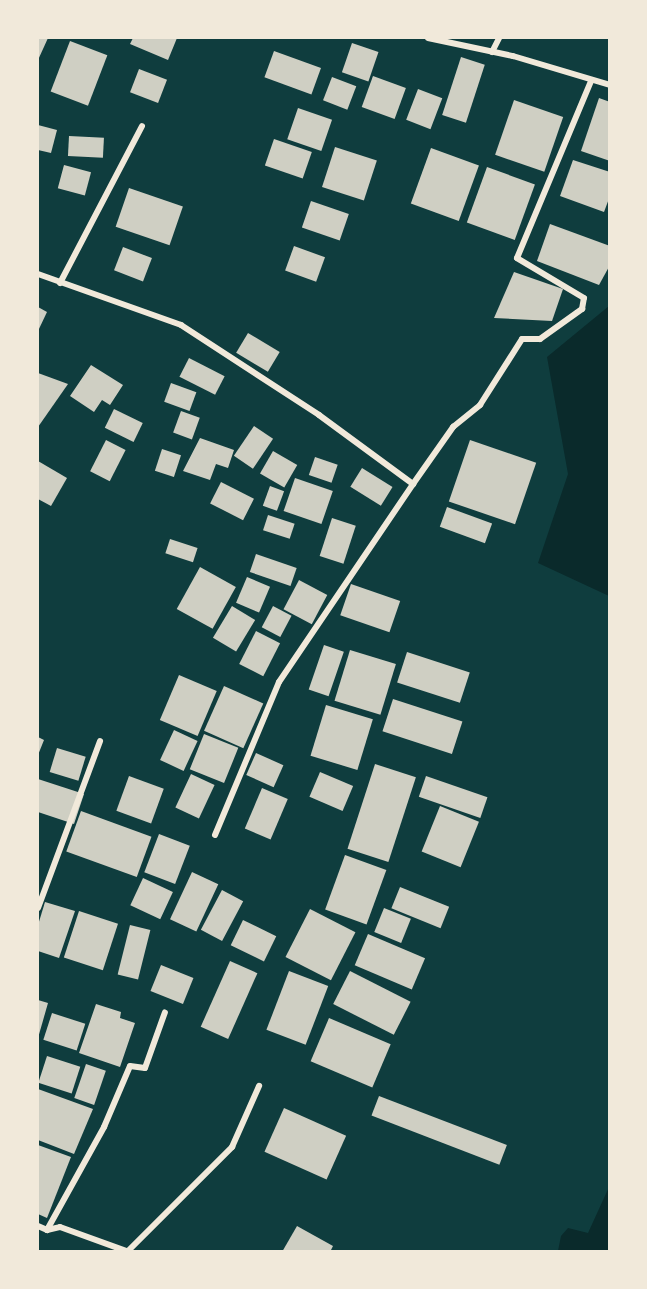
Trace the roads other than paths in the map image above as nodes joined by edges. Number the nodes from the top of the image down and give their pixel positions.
1 (428, 38) edge
2 (499, 38) edge
3 (492, 52) junction
4 (591, 81) junction
5 (609, 85) edge
6 (142, 126) dead end
7 (38, 274) edge
8 (60, 283) junction
9 (413, 484) junction
10 (100, 741) dead end
11 (215, 835) dead end
12 (38, 908) edge
13 (165, 1012) dead end
14 (259, 1086) dead end
15 (38, 1226) edge
16 (47, 1230) junction
17 (129, 1251) edge

1 - 3 street
2 - 3 street
3 - 4 street
4 - 5 street
4 - 9 street
6 - 8 street
7 - 8 street
8 - 9 street
9 - 11 street
10 - 12 street
13 - 16 street
14 - 17 street
15 - 16 street
16 - 17 street

